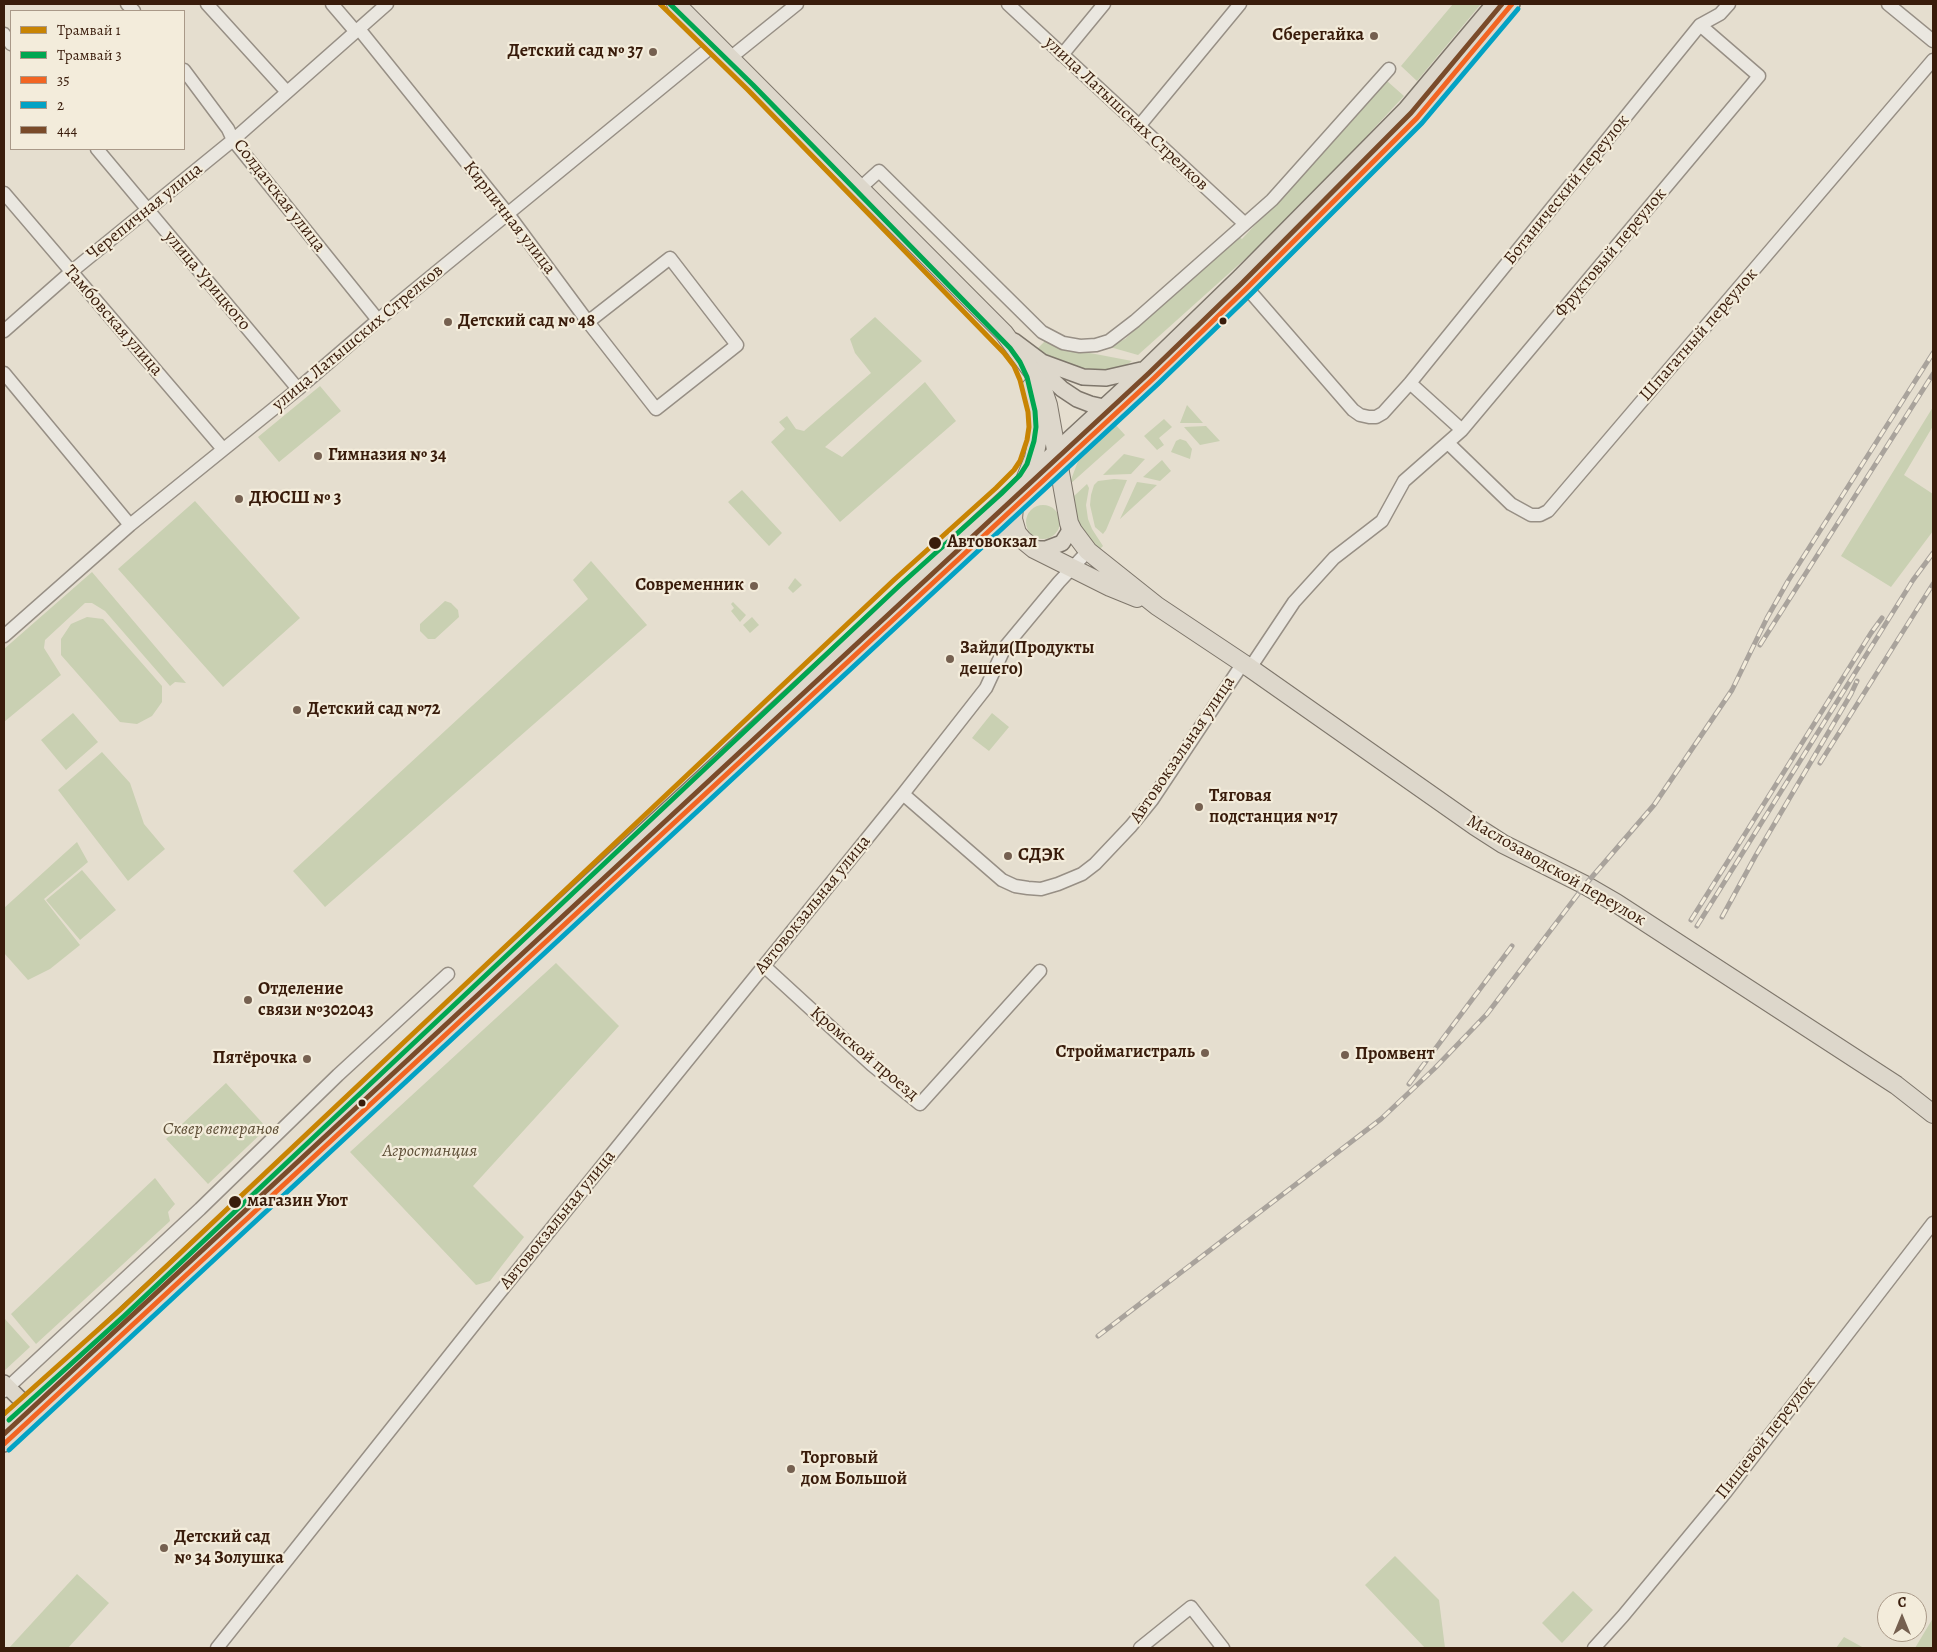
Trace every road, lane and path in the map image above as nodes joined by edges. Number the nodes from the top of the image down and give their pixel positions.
1 (207, 4) edge
2 (332, 4) edge
3 (387, 4) edge
4 (676, 4) edge
5 (797, 4) edge
6 (1008, 4) edge
7 (1104, 4) edge
8 (1240, 4) edge
9 (1494, 4) edge
10 (1512, 4) edge
11 (1729, 4) edge
12 (1888, 4) edge
13 (1700, 26) junction
14 (357, 31) junction
15 (1933, 42) edge
16 (716, 43) junction
17 (1062, 55) junction
18 (730, 58) junction
19 (1933, 60) edge
20 (1389, 69) dead end
21 (185, 71) edge
22 (287, 92) junction
23 (1140, 125) junction
24 (233, 140) junction
25 (98, 150) edge
26 (859, 189) junction
27 (4, 193) edge
28 (148, 211) junction
29 (508, 214) junction
30 (1244, 224) junction
31 (72, 272) junction
32 (1247, 288) junction
33 (378, 320) junction
34 (588, 322) junction
35 (4, 331) edge
36 (1004, 333) junction
37 (1145, 369) junction
38 (4, 373) edge
39 (1410, 383) junction
40 (298, 388) junction
41 (1102, 408) junction
42 (1120, 409) junction
43 (1462, 430) junction
44 (1448, 443) junction
45 (223, 449) junction
46 (1058, 457) junction
47 (1033, 481) junction
48 (1065, 506) junction
49 (1014, 507) junction
50 (1070, 523) junction
51 (130, 525) junction
52 (978, 541) junction
53 (1028, 545) junction
54 (1088, 551) junction
55 (1072, 568) junction
56 (1157, 606) junction
57 (4, 636) edge
58 (1246, 666) junction
59 (903, 794) junction
60 (764, 966) junction
61 (1040, 971) dead end
62 (448, 974) dead end
63 (1933, 1114) edge
64 (1933, 1224) edge
65 (5, 1387) edge
66 (28, 1413) junction
67 (4, 1427) edge
68 (4, 1444) edge
69 (217, 1648) edge
70 (1140, 1648) edge
71 (1223, 1648) edge
72 (1594, 1648) edge

1 - 22 street
2 - 14 street
3 - 14 street, Черепичная улица
4 - 16 highway
5 - 18 street
6 - 17 street, улица Латышских Стрелков
7 - 17 street
8 - 23 street
9 - 37 main road
10 - 32 main road
11 - 13 street, Ботанический переулок
12 - 15 street
13 - 39 street, Ботанический переулок
13 - 43 street, Фруктовый переулок
14 - 22 street, Черепичная улица
14 - 29 street, Кирпичная улица
16 - 18 highway
16 - 29 street, улица Латышских Стрелков
17 - 23 street, улица Латышских Стрелков
18 - 26 highway
19 - 44 street, Шпагатный переулок
20 - 30 street
21 - 24 street, Солдатская улица
22 - 24 street, Черепичная улица
23 - 30 street, улица Латышских Стрелков
24 - 28 street, Черепичная улица
24 - 33 street, Солдатская улица
25 - 28 street, улица Урицкого
26 - 30 street
26 - 36 highway
27 - 31 street, Тамбовская улица
28 - 31 street, Черепичная улица
28 - 40 street, улица Урицкого
29 - 33 street, улица Латышских Стрелков
29 - 34 street, Кирпичная улица
31 - 35 street, Черепичная улица
31 - 45 street, Тамбовская улица
32 - 39 street, Ботанический переулок
32 - 42 main road
33 - 40 street, улица Латышских Стрелков
34 - 34 street, Кирпичная улица
36 - 37 main road
36 - 41 main road
36 - 46 highway
36 - 47 highway
37 - 41 main road
38 - 51 street
39 - 43 street
40 - 45 street, улица Латышских Стрелков
41 - 42 main road
41 - 46 main road
42 - 46 main road
43 - 44 street, Фруктовый переулок
44 - 58 street, Автовокзальная улица
45 - 51 street, улица Латышских Стрелков
46 - 47 main road
46 - 48 highway
47 - 48 main road
47 - 49 highway
47 - 66 main road
48 - 50 highway
49 - 52 main road
49 - 53 highway
50 - 53 main road
50 - 54 highway, Маслозаводской переулок
51 - 57 street, улица Латышских Стрелков
52 - 53 main road
52 - 66 main road
53 - 55 highway, Маслозаводской переулок
54 - 55 street, Автовокзальная улица
54 - 56 highway, Маслозаводской переулок
55 - 56 highway, Маслозаводской переулок
55 - 59 street, Автовокзальная улица
56 - 58 highway, Маслозаводской переулок
58 - 59 street, Автовокзальная улица
58 - 63 highway, Маслозаводской переулок
59 - 60 street, Автовокзальная улица
60 - 61 street, Кромской проезд
60 - 69 street, Автовокзальная улица
62 - 65 street
64 - 72 street, Пищевой переулок
65 - 66 main road
66 - 67 main road
66 - 68 main road
70 - 71 street

